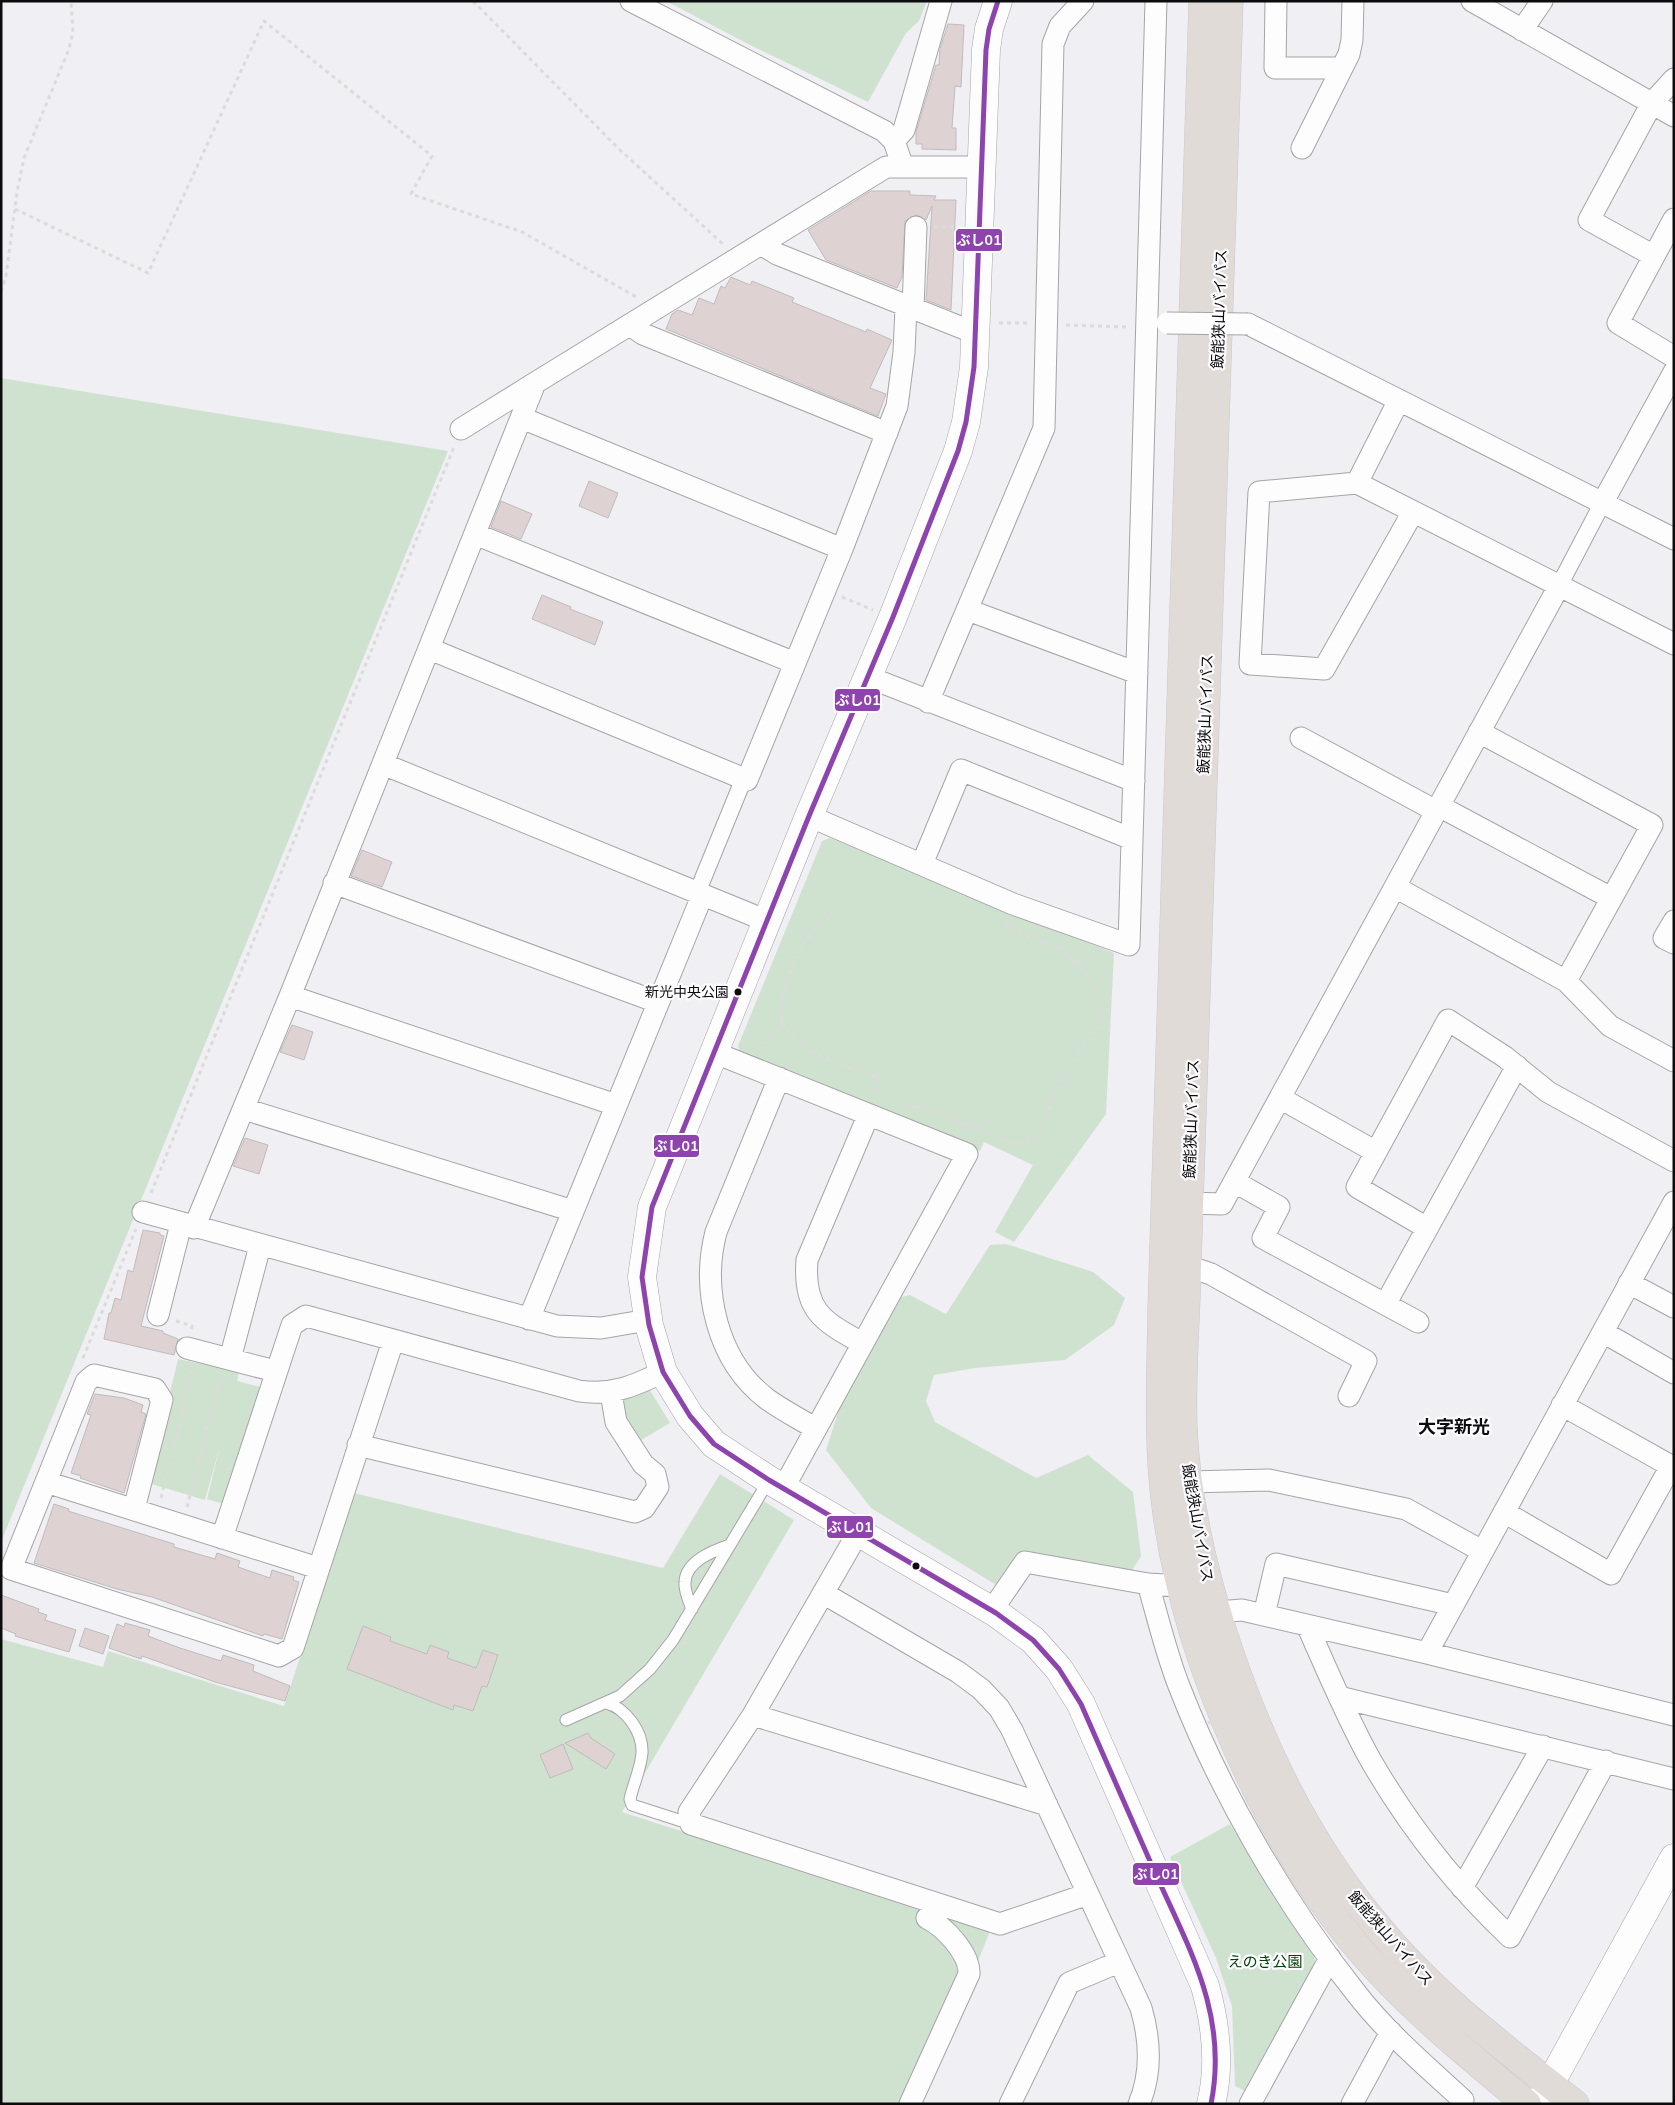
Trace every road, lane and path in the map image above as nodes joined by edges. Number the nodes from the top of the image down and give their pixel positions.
1 (72, 1) edge
2 (473, 1) edge
3 (631, 1) edge
4 (940, 1) edge
5 (998, 1) edge
6 (1083, 1) edge
7 (1156, 1) edge
8 (1204, 1) edge
9 (1229, 1) edge
10 (1276, 1) edge
11 (1353, 1) edge
12 (1472, 1) edge
13 (1542, 1) edge
14 (1522, 30) junction
15 (1342, 68) junction
16 (1674, 79) edge
17 (1652, 103) junction
18 (1674, 116) edge
19 (894, 141) junction
20 (1302, 148) dead end
21 (903, 167) junction
22 (982, 167) junction
23 (15, 209) junction
24 (1674, 219) edge
25 (916, 227) joint
26 (964, 228) dead end
27 (761, 244) junction
28 (726, 247) dead end
29 (1654, 256) junction
30 (1, 292) edge
31 (642, 300) dead end
32 (910, 308) junction
33 (630, 325) junction
34 (1146, 327) junction
35 (975, 333) junction
36 (1674, 357) edge
37 (1674, 372) edge
38 (535, 383) junction
39 (1399, 400) junction
40 (522, 418) junction
41 (462, 429) joint
42 (887, 434) junction
43 (1357, 483) junction
44 (1603, 502) junction
45 (1412, 512) junction
46 (1672, 533) edge
47 (475, 534) junction
48 (842, 550) junction
49 (1559, 586) junction
50 (825, 590) junction
51 (968, 610) junction
52 (892, 618) junction
53 (1674, 644) edge
54 (430, 649) junction
55 (795, 663) junction
56 (1137, 673) junction
57 (868, 677) junction
58 (928, 702) junction
59 (1479, 732) junction
60 (1301, 738) dead end
61 (383, 764) junction
62 (744, 778) junction
63 (1134, 781) junction
64 (1437, 809) junction
65 (809, 816) junction
66 (1132, 839) junction
67 (922, 864) junction
68 (334, 883) junction
69 (1395, 887) junction
70 (699, 894) junction
71 (1611, 898) junction
72 (834, 913) dead end
73 (997, 920) dead end
74 (767, 921) junction
75 (1674, 921) edge
76 (1091, 931) junction
77 (1674, 943) edge
78 (1078, 964) junction
79 (1566, 981) junction
80 (290, 996) junction
81 (657, 1002) junction
82 (783, 1023) junction
83 (713, 1052) junction
84 (1674, 1061) edge
85 (1517, 1066) junction
86 (749, 1067) junction
87 (888, 1074) dead end
88 (878, 1077) junction
89 (779, 1078) junction
90 (1280, 1098) junction
91 (616, 1105) junction
92 (872, 1108) junction
93 (244, 1109) junction
94 (954, 1150) junction
95 (1376, 1152) junction
96 (1674, 1162) edge
97 (1235, 1182) junction
98 (1674, 1202) edge
99 (1188, 1203) junction
100 (143, 1212) junction
101 (573, 1212) junction
102 (187, 1226) junction
103 (1427, 1228) junction
104 (260, 1246) junction
105 (1186, 1266) junction
106 (1629, 1283) junction
107 (1386, 1303) junction
108 (1674, 1307) edge
109 (158, 1315) joint
110 (529, 1319) junction
111 (648, 1320) junction
112 (1418, 1322) dead end
113 (1603, 1332) junction
114 (394, 1341) junction
115 (862, 1343) junction
116 (187, 1348) joint
117 (223, 1365) junction
118 (203, 1368) dead end
119 (275, 1372) junction
120 (663, 1372) junction
121 (1674, 1373) edge
122 (94, 1375) junction
123 (611, 1393) junction
124 (1349, 1396) dead end
125 (1562, 1405) junction
126 (816, 1429) junction
127 (358, 1445) junction
128 (46, 1482) junction
129 (1189, 1482) junction
130 (776, 1483) junction
131 (134, 1509) junction
132 (1504, 1512) junction
133 (157, 1517) junction
134 (183, 1525) junction
135 (859, 1531) junction
136 (222, 1538) junction
137 (730, 1546) junction
138 (1482, 1551) junction
139 (318, 1568) junction
140 (1148, 1584) junction
141 (1182, 1586) junction
142 (823, 1593) junction
143 (1453, 1605) junction
144 (692, 1609) junction
145 (992, 1610) junction
146 (1217, 1612) junction
147 (1264, 1615) junction
148 (1307, 1625) junction
149 (1427, 1653) junction
150 (1339, 1697) junction
151 (1261, 1702) dead end
152 (606, 1703) junction
153 (753, 1715) junction
154 (1674, 1715) edge
155 (566, 1720) dead end
156 (1208, 1723) dead end
157 (1542, 1746) junction
158 (1606, 1761) junction
159 (1674, 1779) edge
160 (1047, 1805) junction
161 (691, 1824) junction
162 (1674, 1858) edge
163 (1462, 1888) junction
164 (1088, 1894) junction
165 (927, 1918) dead end
166 (1330, 1958) junction
167 (1119, 1962) junction
168 (1392, 2032) junction
169 (1544, 2094) edge
170 (910, 2104) edge
171 (1010, 2104) edge
172 (1139, 2104) edge
173 (1211, 2104) edge
174 (1250, 2104) edge
175 (1352, 2104) edge
176 (1461, 2104) edge
177 (1527, 2104) edge
178 (1575, 2104) edge

1 - 23 path
2 - 28 path
3 - 19 street
4 - 19 street
5 - 22 street
6 - 51 street
7 - 34 street
8 - 141 highway, 飯能狭山バイパス
9 - 99 highway, 飯能狭山バイパス
10 - 15 street
11 - 15 street
12 - 14 street
13 - 14 street
14 - 17 street
15 - 20 street
16 - 17 street
17 - 18 street
17 - 29 street
19 - 21 street
21 - 22 street
21 - 27 street
22 - 35 street
23 - 30 path
23 - 31 path
24 - 29 street
25 - 26 path
25 - 32 street
27 - 32 street
27 - 33 street
29 - 36 street
32 - 35 street
32 - 42 street
33 - 38 street
33 - 42 street
34 - 39 street, bridge
34 - 56 street
35 - 52 street
37 - 44 street
38 - 40 street
38 - 41 street
39 - 43 street
39 - 44 street
40 - 47 street
40 - 48 street
41 - 100 path
42 - 48 street
43 - 45 street
43 - 45 street
44 - 46 street
44 - 49 street
45 - 49 street
47 - 54 street
47 - 55 street
48 - 50 street
49 - 53 street
49 - 59 street
50 - 52 path
50 - 55 street
51 - 56 street
51 - 58 street
52 - 57 street
54 - 61 street
54 - 62 street
55 - 62 street
56 - 63 street
57 - 58 street
57 - 65 street
58 - 63 street
59 - 64 street
59 - 71 street
60 - 64 street
61 - 68 street
61 - 70 street
62 - 70 street
63 - 66 street
64 - 69 street
64 - 71 street
65 - 67 street
65 - 74 street
66 - 67 street
66 - 76 street
67 - 76 street
68 - 80 street
68 - 81 street
69 - 79 street
69 - 90 street
70 - 74 street
70 - 81 street
71 - 79 street
72 - 82 path
73 - 78 path
74 - 83 street
75 - 77 street
76 - 78 path
78 - 94 path
79 - 84 street
80 - 91 street
80 - 93 street
81 - 91 street
82 - 86 path
82 - 88 path
83 - 86 street
83 - 111 street
85 - 95 street
85 - 96 street
85 - 103 street
86 - 89 street
87 - 88 path
88 - 92 path
89 - 92 street
89 - 126 street
90 - 95 street
90 - 97 street
91 - 101 street
92 - 94 street
92 - 115 street
93 - 101 street
93 - 102 street
94 - 115 street
95 - 103 street
97 - 99 street
97 - 107 street
98 - 106 street
99 - 105 highway, 飯能狭山バイパス
100 - 102 street
100 - 122 path
101 - 110 street
102 - 104 street
102 - 109 street
103 - 107 street
104 - 110 street
104 - 117 street
105 - 124 street
105 - 129 highway, 飯能狭山バイパス
106 - 108 street
106 - 113 street
107 - 112 street
109 - 116 path
110 - 111 street
111 - 120 street
113 - 121 street
113 - 125 street
114 - 119 street
114 - 123 street
114 - 127 street
115 - 126 street
116 - 117 street
117 - 119 street
117 - 134 path
118 - 133 path
119 - 136 street
120 - 123 street
120 - 130 street
122 - 128 street
122 - 131 street
123 - 127 street
125 - 132 street
125 - 132 street
126 - 130 street
127 - 139 street
128 - 131 street
128 - 139 street
129 - 138 street
129 - 146 highway, 飯能狭山バイパス
130 - 135 street
130 - 137 lane
131 - 133 street
132 - 138 street
133 - 134 street
134 - 136 street
135 - 142 street
135 - 145 street
136 - 139 street
137 - 144 lane
137 - 144 lane
138 - 143 street
140 - 141 street
140 - 145 street
140 - 166 street
141 - 177 highway, 飯能狭山バイパス
142 - 153 street
142 - 160 street
143 - 147 street
143 - 149 street
144 - 152 lane
145 - 173 street
146 - 147 street
146 - 169 highway, 飯能狭山バイパス
147 - 148 street
148 - 149 street
148 - 150 street
149 - 154 street
150 - 157 street
150 - 163 street
151 - 156 path, bridge
152 - 155 lane
152 - 161 lane
153 - 160 street
153 - 161 street
157 - 158 street
157 - 163 street
158 - 159 street
158 - 163 street
160 - 164 street
161 - 164 street
162 - 169 street
164 - 167 street
165 - 170 street
166 - 168 street
166 - 174 street
167 - 171 street
167 - 172 street
168 - 175 street
168 - 176 street
169 - 178 highway, 飯能狭山バイパス

